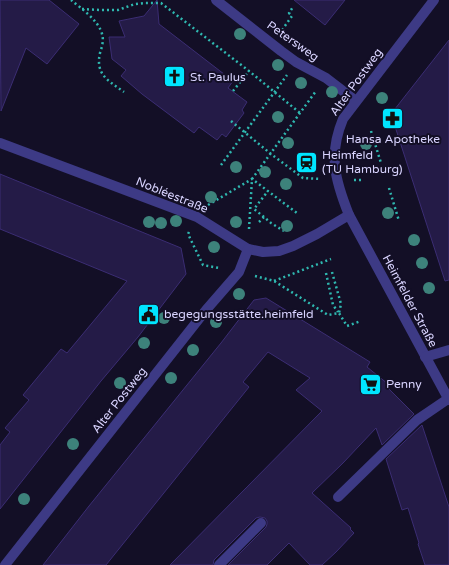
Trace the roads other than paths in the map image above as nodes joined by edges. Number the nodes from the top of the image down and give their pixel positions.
1 (216, 0) edge
2 (434, 0) edge
3 (356, 101) junction
4 (0, 143) edge
5 (349, 215) junction
6 (248, 249) junction
7 (449, 350) edge
8 (425, 357) junction
9 (449, 399) edge
10 (338, 497) dead end
11 (261, 523) dead end
12 (6, 565) edge
13 (219, 565) edge

1 - 3 street, Petersweg
2 - 3 street, Alter Postweg
3 - 5 street, Alter Postweg
4 - 6 street, Nobléestraße
5 - 6 street, Nobléestraße
5 - 8 street, Heimfelder Straße
6 - 12 street, Alter Postweg
7 - 8 street
8 - 9 street, Heimfelder Straße
9 - 10 street
11 - 13 street

